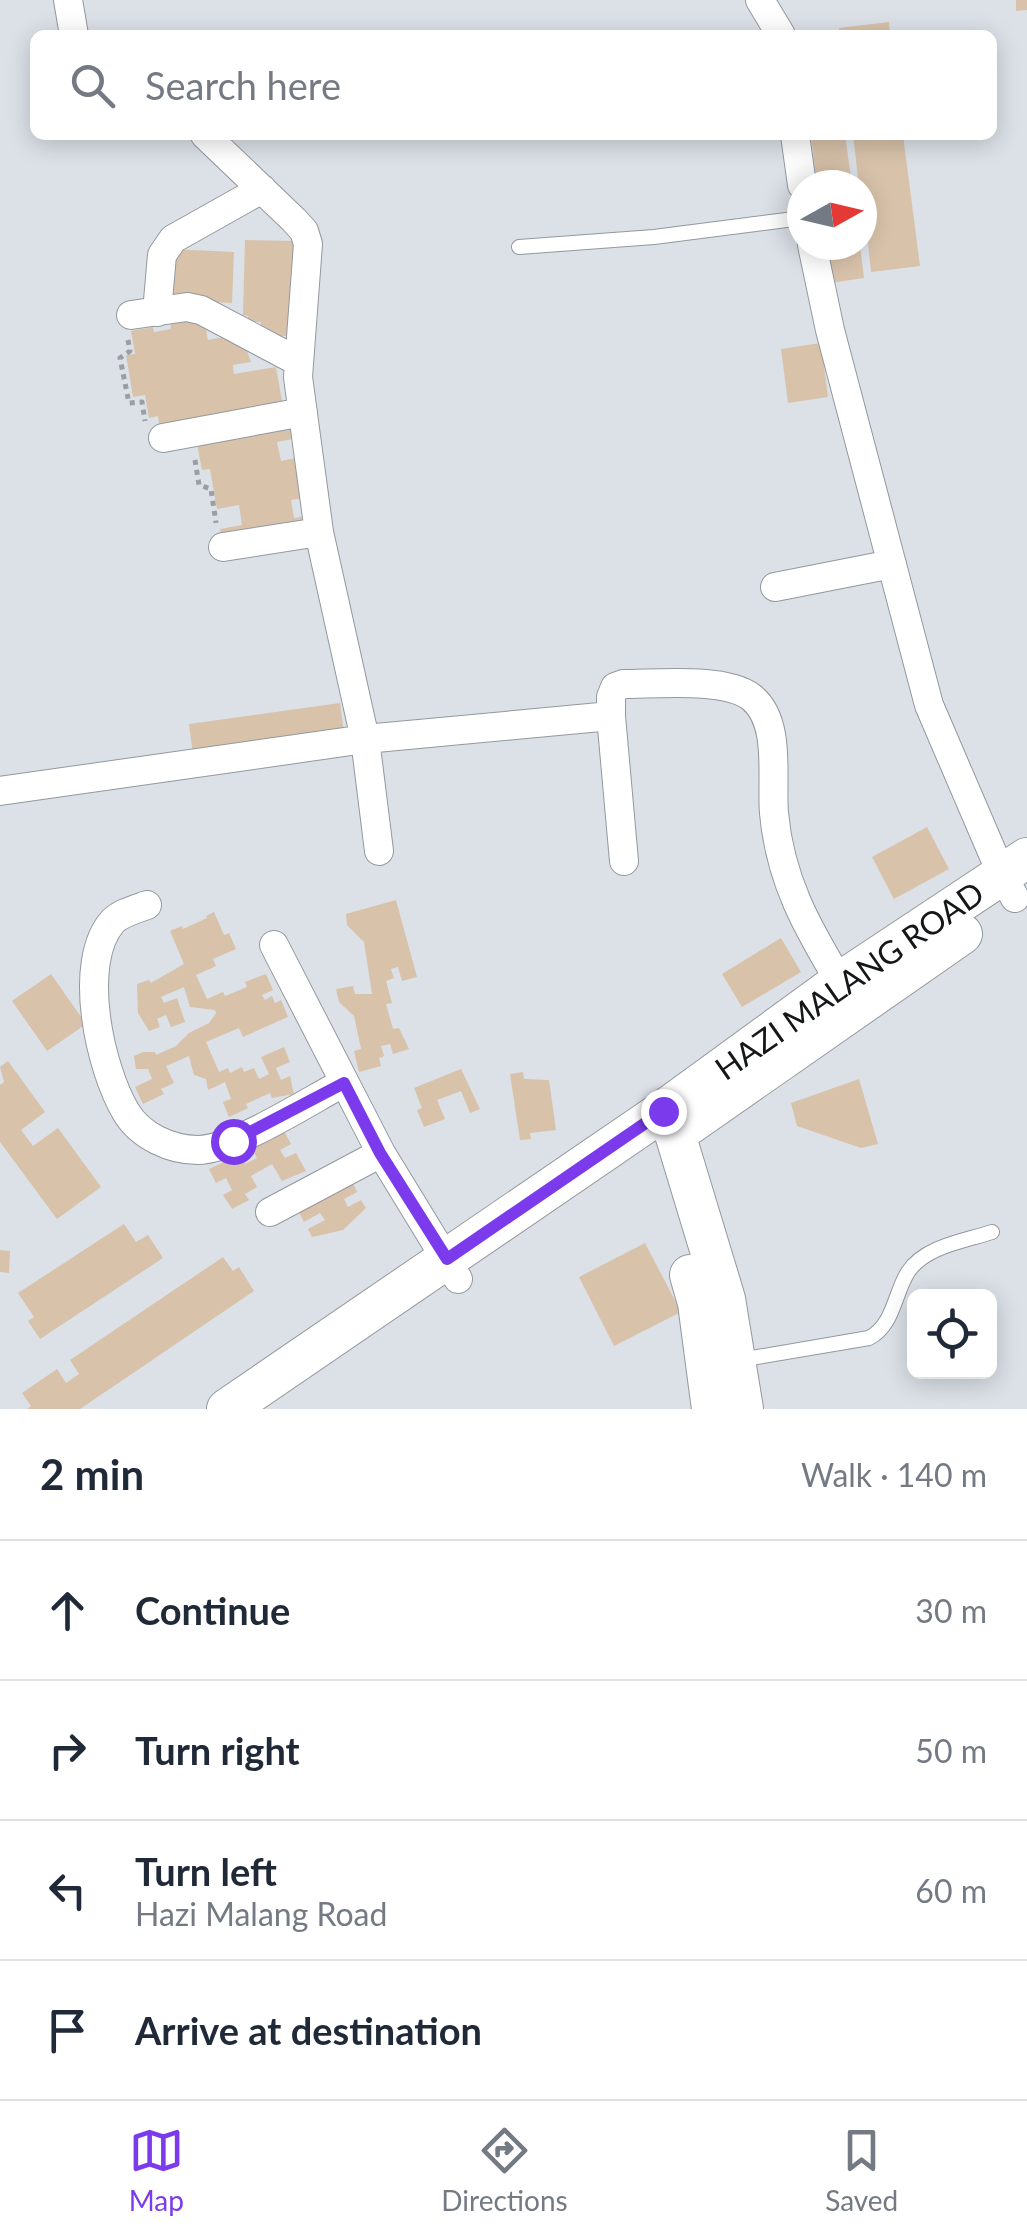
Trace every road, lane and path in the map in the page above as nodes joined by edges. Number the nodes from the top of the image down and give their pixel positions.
1 (68, 0) edge
2 (760, 0) edge
3 (73, 30) edge
4 (778, 30) edge
5 (210, 140) edge
6 (796, 140) edge
7 (800, 170) edge
8 (262, 189) junction
9 (787, 220) edge
10 (519, 247) dead end
11 (815, 260) edge
12 (144, 313) junction
13 (297, 360) junction
14 (303, 412) junction
15 (177, 436) junction
16 (319, 532) junction
17 (223, 547) joint
18 (892, 564) junction
19 (775, 587) dead end
20 (612, 716) junction
21 (364, 738) junction
22 (0, 792) edge
23 (378, 851) dead end
24 (624, 861) dead end
25 (1018, 880) edge
26 (147, 905) dead end
27 (274, 945) dead end
28 (840, 982) junction
29 (344, 1083) junction
30 (659, 1128) junction
31 (380, 1153) junction
32 (270, 1212) dead end
33 (992, 1232) dead end
34 (452, 1269) junction
35 (735, 1361) junction
36 (227, 1409) edge
37 (274, 1409) edge
38 (712, 1409) edge
39 (743, 1409) edge

1 - 3 street
2 - 4 street
5 - 8 street
6 - 7 street
8 - 12 street
8 - 13 street
9 - 10 lane
11 - 18 street
12 - 13 street
12 - 15 path
13 - 14 street
14 - 15 street
14 - 16 street
15 - 17 path
16 - 17 street
16 - 21 street
18 - 19 street
18 - 25 street
20 - 21 street
20 - 24 street
20 - 28 street
21 - 22 street
21 - 23 street
25 - 28 main road, HAZI MALANG ROAD
25 - 30 main road, HAZI MALANG ROAD
26 - 29 street
27 - 29 street
28 - 30 main road, HAZI MALANG ROAD
29 - 31 street
30 - 34 main road, HAZI MALANG ROAD
30 - 35 main road
30 - 38 main road
31 - 32 street
31 - 34 street
33 - 35 lane
34 - 36 main road, HAZI MALANG ROAD
34 - 37 main road, HAZI MALANG ROAD
35 - 39 main road

